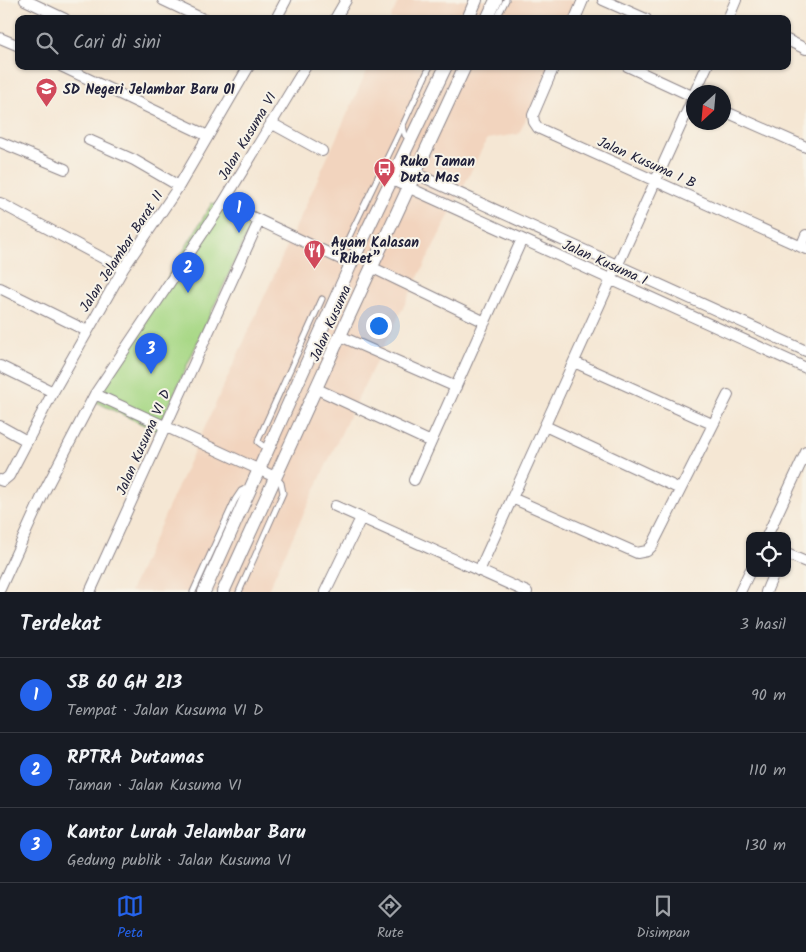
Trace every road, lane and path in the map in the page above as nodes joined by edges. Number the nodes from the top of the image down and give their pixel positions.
1 (24, 0) edge
2 (163, 0) edge
3 (286, 0) edge
4 (346, 0) edge
5 (476, 0) edge
6 (496, 0) edge
7 (506, 0) edge
8 (583, 0) edge
9 (603, 0) edge
10 (736, 0) edge
11 (56, 15) edge
12 (195, 15) edge
13 (278, 15) edge
14 (337, 15) edge
15 (470, 15) edge
16 (488, 15) edge
17 (498, 15) edge
18 (577, 15) edge
19 (637, 15) edge
20 (730, 15) edge
21 (0, 38) edge
22 (791, 42) edge
23 (15, 44) edge
24 (806, 49) edge
25 (70, 70) edge
26 (248, 70) edge
27 (304, 70) edge
28 (428, 70) edge
29 (444, 70) edge
30 (463, 70) edge
31 (552, 70) edge
32 (636, 70) edge
33 (705, 70) edge
34 (698, 85) edge
35 (686, 92) edge
36 (686, 113) edge
37 (731, 114) edge
38 (271, 124) junction
39 (403, 125) junction
40 (208, 136) junction
41 (89, 140) dead end
42 (411, 141) junction
43 (0, 142) edge
44 (806, 147) edge
45 (322, 151) dead end
46 (399, 166) junction
47 (65, 169) dead end
48 (414, 173) junction
49 (392, 180) junction
50 (656, 180) junction
51 (179, 186) junction
52 (407, 187) junction
53 (0, 203) edge
54 (223, 203) junction
55 (259, 221) junction
56 (806, 235) edge
57 (522, 240) junction
58 (803, 248) edge
59 (357, 251) junction
60 (350, 264) junction
61 (617, 267) junction
62 (123, 268) junction
63 (372, 268) junction
64 (611, 280) junction
65 (0, 288) edge
66 (322, 300) dead end
67 (485, 322) junction
68 (87, 331) junction
69 (340, 336) junction
70 (806, 351) edge
71 (574, 362) junction
72 (0, 366) edge
73 (806, 368) edge
74 (456, 387) junction
75 (317, 389) junction
76 (53, 392) junction
77 (95, 394) junction
78 (728, 395) dead end
79 (712, 424) junction
80 (165, 425) junction
81 (0, 426) edge
82 (545, 426) junction
83 (27, 441) junction
84 (431, 442) junction
85 (268, 449) junction
86 (806, 452) edge
87 (803, 464) edge
88 (259, 469) junction
89 (276, 477) junction
90 (3, 479) edge
91 (414, 480) dead end
92 (251, 486) junction
93 (680, 489) junction
94 (512, 498) junction
95 (335, 506) dead end
96 (361, 518) junction
97 (769, 532) edge
98 (791, 556) edge
99 (806, 562) edge
100 (479, 570) junction
101 (747, 577) edge
102 (772, 577) edge
103 (0, 589) edge
104 (327, 590) edge
105 (90, 592) edge
106 (193, 592) edge
107 (204, 592) edge
108 (223, 592) edge
109 (239, 592) edge
110 (527, 592) edge
111 (740, 592) edge
112 (766, 592) edge

1 - 11 street
2 - 12 street
3 - 13 street
4 - 14 street
5 - 15 street
6 - 16 street
7 - 17 lane
8 - 18 street
9 - 19 street
10 - 20 street
21 - 23 street
22 - 24 street
25 - 40 street
26 - 40 street, Jalan Jelambar Barat II
27 - 38 street, Jalan Kusuma VI
28 - 39 lane
29 - 42 street, Jalan Kusuma
30 - 48 street, Jalan Kusuma
31 - 50 street, Jalan Kusuma I B
32 - 35 street
33 - 34 street
36 - 50 street
37 - 44 street
38 - 45 street
38 - 54 street, Jalan Kusuma VI
39 - 42 lane
39 - 59 lane
40 - 51 street, Jalan Jelambar Barat II
41 - 51 street
42 - 46 street, Jalan Kusuma
43 - 47 street
46 - 48 street, Jalan Kusuma I
46 - 49 street, Jalan Kusuma
48 - 52 street, Jalan Kusuma
48 - 61 street, Jalan Kusuma I
49 - 52 street, Jalan Kusuma I
49 - 59 street, Jalan Kusuma
50 - 58 street, Jalan Kusuma I B
50 - 61 street
51 - 62 street, Jalan Jelambar Barat II
52 - 57 street, Jalan Kusuma I
52 - 63 street, Jalan Kusuma
53 - 62 street
54 - 55 street
54 - 77 street, Jalan Kusuma VI
55 - 60 street
55 - 80 street, Jalan Kusuma VI D
56 - 58 street
57 - 64 street, Jalan Kusuma I
57 - 67 street
59 - 60 street, Jalan Kusuma
60 - 85 street, Jalan Kusuma
61 - 64 street
61 - 70 street, Jalan Kusuma I
62 - 68 street, Jalan Jelambar Barat II
63 - 67 street
63 - 69 street, Jalan Kusuma
64 - 71 street
64 - 73 street, Jalan Kusuma I
65 - 68 street
66 - 85 lane
67 - 74 street
68 - 76 street, Jalan Jelambar Barat II
69 - 74 street
69 - 75 street, Jalan Kusuma
71 - 79 street
71 - 82 street
72 - 76 street
74 - 84 street
75 - 84 street
75 - 89 street, Jalan Kusuma
76 - 83 street, Jalan Jelambar Barat II
77 - 80 street
77 - 103 street, Jalan Kusuma VI
78 - 79 street
79 - 93 street
80 - 88 street
80 - 105 street, Jalan Kusuma VI D
81 - 83 street
82 - 93 street
82 - 94 street
83 - 90 street, Jalan Jelambar Barat II
84 - 91 street
85 - 88 street, Jalan Kusuma
86 - 87 street
87 - 97 street
88 - 89 street
88 - 92 street, Jalan Kusuma
89 - 108 street, Jalan Kusuma
89 - 109 lane
92 - 106 lane
92 - 107 street, Jalan Kusuma
93 - 94 street
94 - 100 street
95 - 96 street
96 - 100 street
96 - 104 street
98 - 99 street
100 - 110 street
101 - 111 street
102 - 112 street

